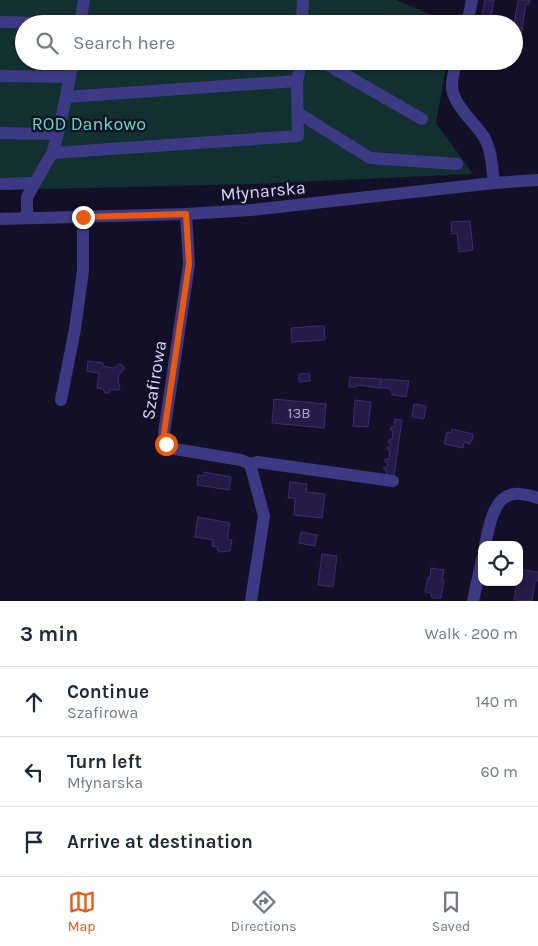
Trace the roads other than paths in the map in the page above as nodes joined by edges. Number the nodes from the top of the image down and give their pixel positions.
1 (84, 0) edge
2 (303, 0) edge
3 (472, 0) edge
4 (81, 15) edge
5 (302, 15) edge
6 (469, 15) edge
7 (0, 22) edge
8 (15, 22) edge
9 (71, 70) edge
10 (299, 70) edge
11 (337, 70) edge
12 (455, 70) edge
13 (0, 76) edge
14 (70, 77) junction
15 (297, 81) junction
16 (66, 97) junction
17 (298, 113) junction
18 (422, 119) dead end
19 (0, 132) edge
20 (58, 134) junction
21 (52, 153) junction
22 (456, 164) dead end
23 (532, 180) edge
24 (35, 183) junction
25 (494, 183) junction
26 (0, 184) edge
27 (186, 214) junction
28 (83, 217) junction
29 (27, 218) junction
30 (0, 219) edge
31 (61, 400) dead end
32 (250, 464) junction
33 (392, 481) dead end
34 (538, 498) edge
35 (486, 541) edge
36 (478, 578) edge
37 (251, 601) edge
38 (473, 601) edge

1 - 4 street
2 - 5 street
3 - 6 street
7 - 8 street
9 - 14 street
10 - 15 street
11 - 18 street
12 - 25 street
13 - 14 street
14 - 16 street
15 - 16 street
15 - 17 street
16 - 20 street
17 - 21 street
17 - 22 street
19 - 20 street
20 - 21 street
21 - 24 street
23 - 25 street, Młynarska
24 - 26 street
24 - 29 street
25 - 27 street, Młynarska
27 - 28 street, Młynarska
27 - 32 street, Szafirowa
28 - 29 street, Młynarska
28 - 31 street
29 - 30 street, Młynarska
32 - 33 street
32 - 37 street
34 - 35 street
36 - 38 street

